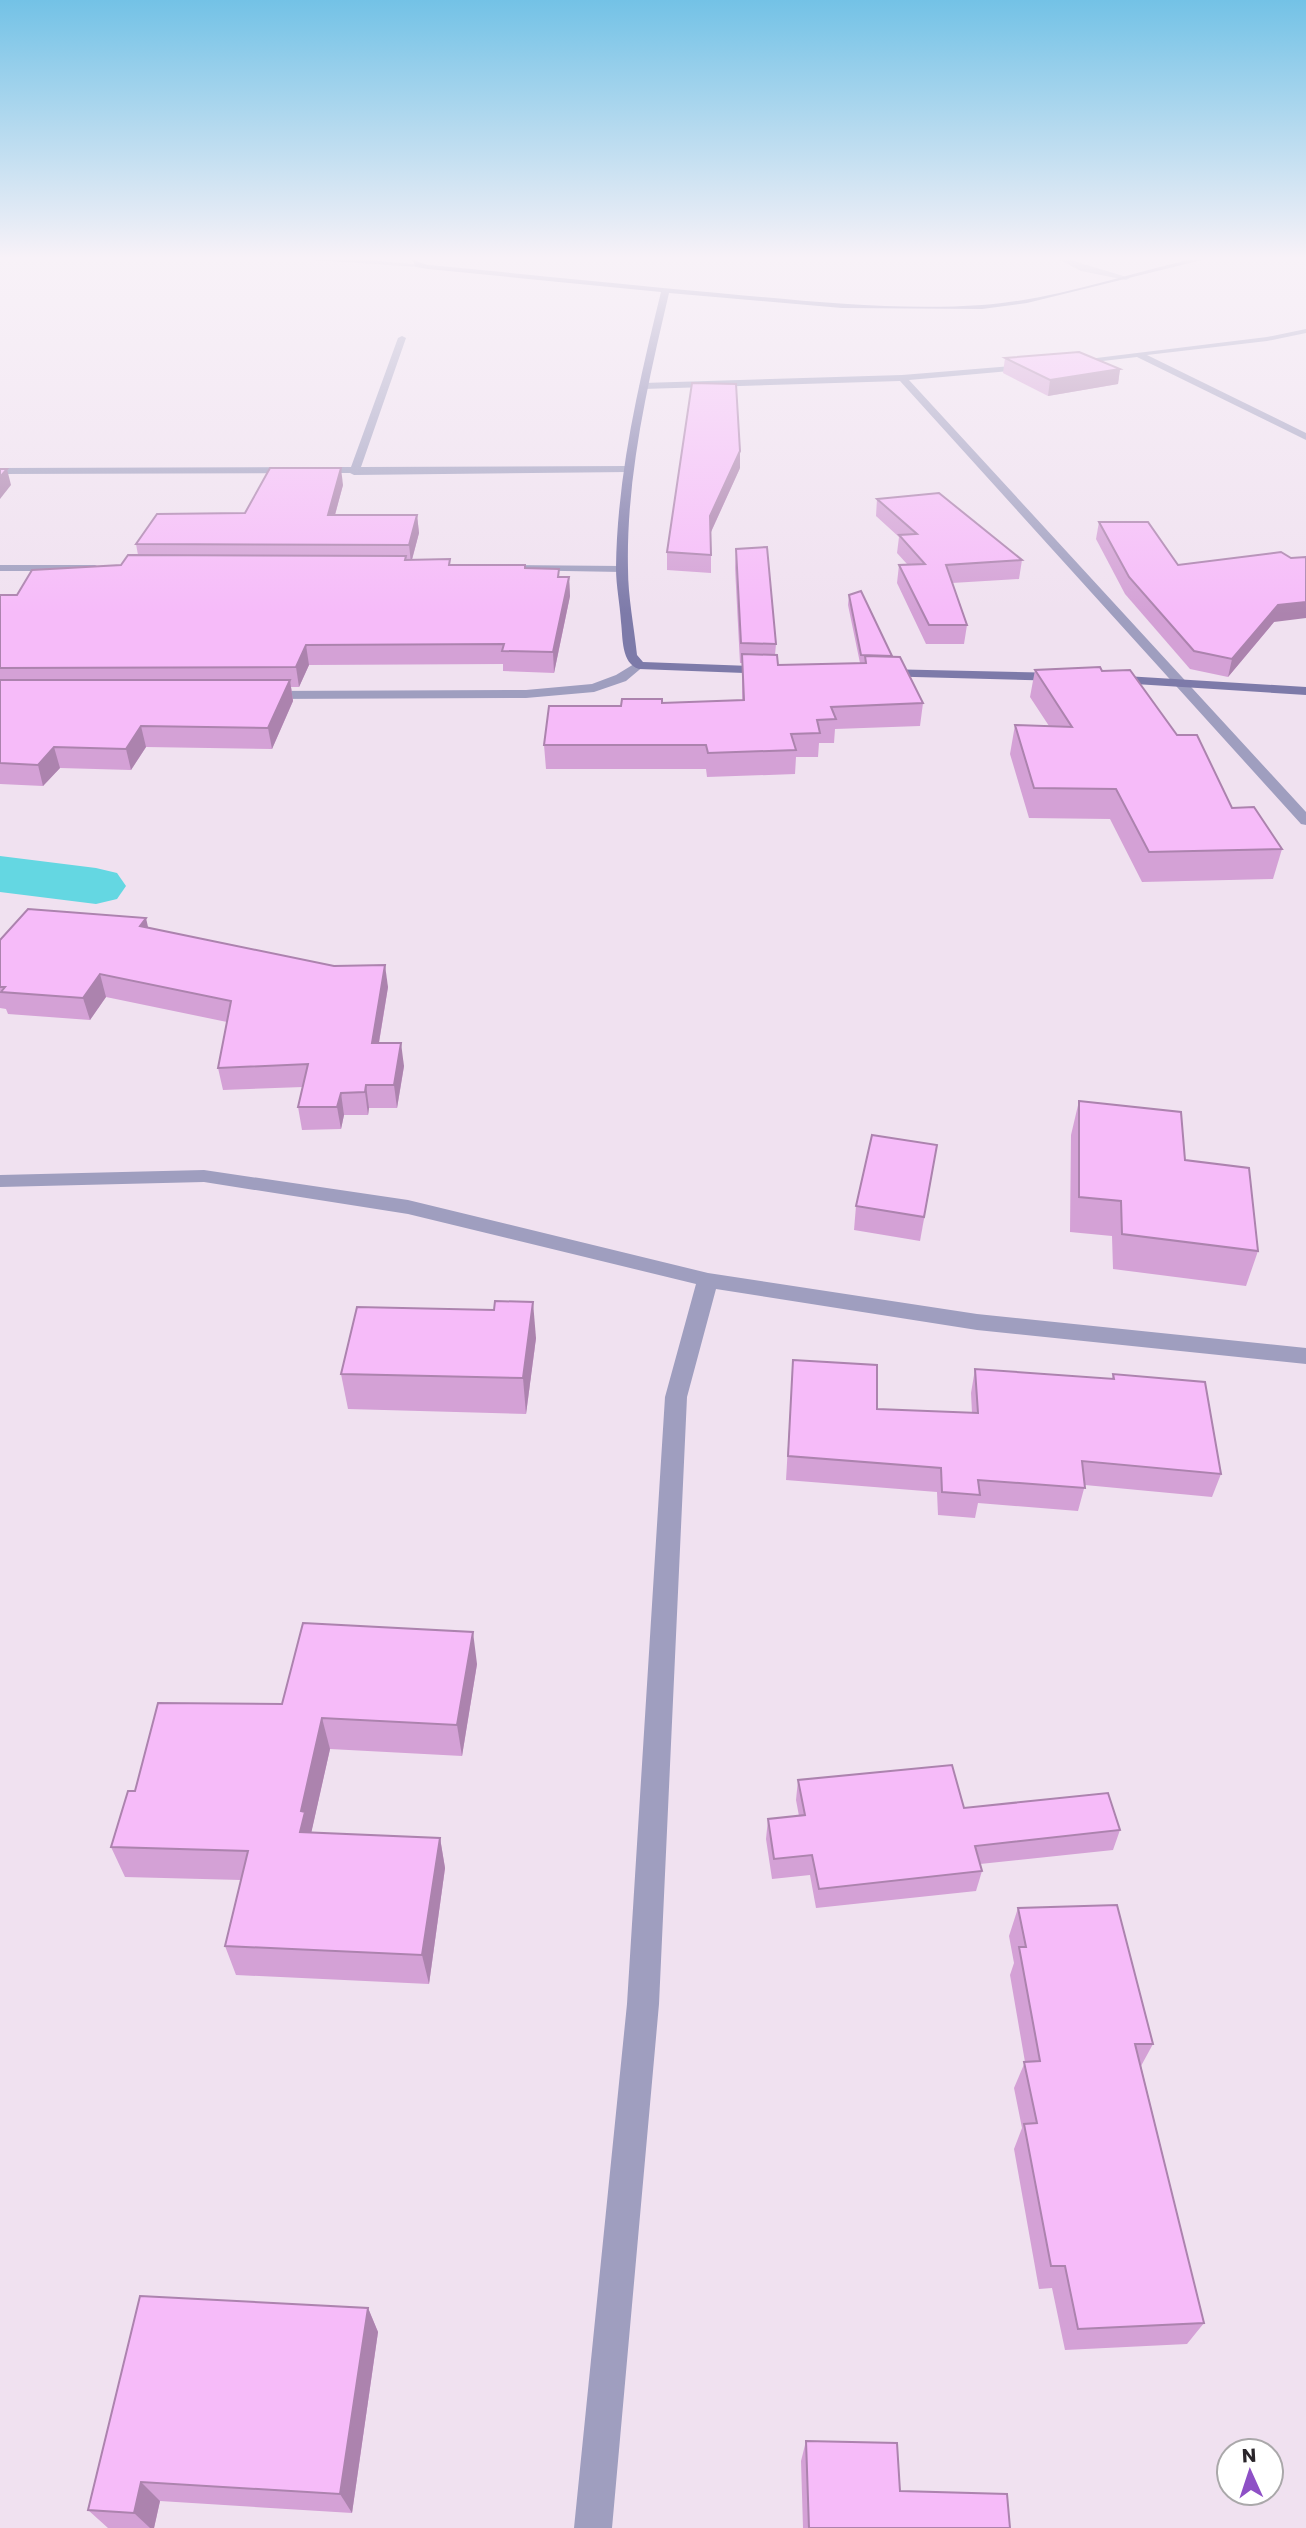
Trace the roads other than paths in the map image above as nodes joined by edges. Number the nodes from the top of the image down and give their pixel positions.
1 (388, 378) edge
2 (645, 378) edge
3 (874, 378) edge
4 (903, 378) edge
5 (1187, 378) edge
6 (643, 386) junction
7 (1306, 437) edge
8 (629, 470) junction
9 (0, 471) edge
10 (354, 472) junction
11 (0, 568) edge
12 (111, 568) edge
13 (497, 568) edge
14 (622, 569) junction
15 (639, 665) junction
16 (788, 671) edge
17 (871, 672) edge
18 (1073, 678) edge
19 (1100, 679) edge
20 (1178, 682) junction
21 (1306, 691) edge
22 (254, 695) edge
23 (1306, 821) edge
24 (0, 1181) edge
25 (708, 1280) junction
26 (1306, 1356) edge
27 (593, 2528) edge

1 - 10 street
2 - 6 street
3 - 6 street
4 - 20 street
5 - 7 street
6 - 8 street
8 - 10 street
8 - 14 street
9 - 10 street
11 - 12 street
13 - 14 street
14 - 15 street
15 - 16 street
15 - 22 street
17 - 18 street
19 - 20 street
20 - 21 street
20 - 23 street
24 - 25 street
25 - 26 street
25 - 27 street

